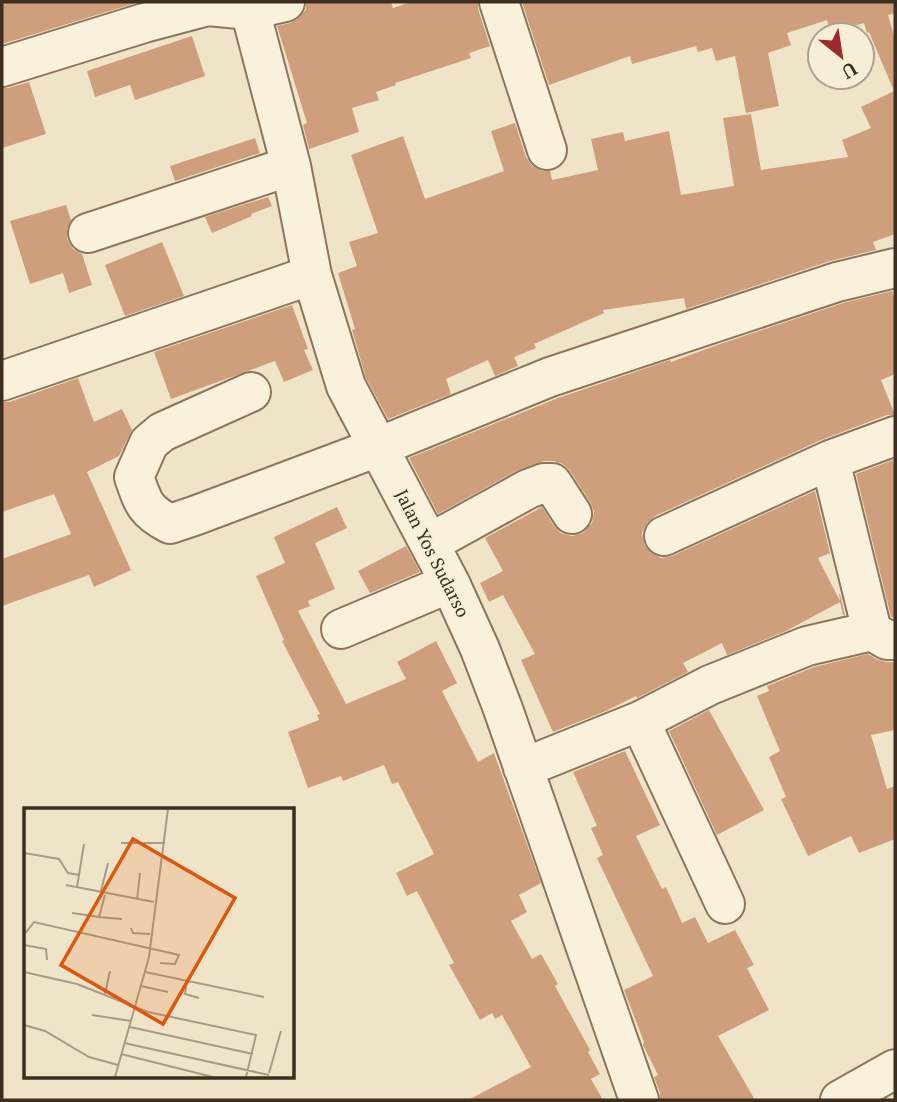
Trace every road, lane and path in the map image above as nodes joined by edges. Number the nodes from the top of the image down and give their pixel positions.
1 (499, 2) edge
2 (261, 4) edge
3 (2, 67) edge
4 (547, 150) dead end
5 (291, 166) junction
6 (88, 233) dead end
7 (895, 268) edge
8 (312, 275) junction
9 (4, 371) edge
10 (251, 392) dead end
11 (895, 436) edge
12 (378, 447) junction
13 (830, 460) junction
14 (572, 514) dead end
15 (664, 536) dead end
16 (430, 542) junction
17 (450, 583) junction
18 (341, 629) dead end
19 (883, 636) edge
20 (640, 721) junction
21 (523, 768) junction
22 (724, 904) dead end
23 (895, 1069) edge
24 (639, 1100) edge
25 (840, 1100) edge

1 - 4 street
2 - 3 street
2 - 5 street, Jalan Yos Sudarso
5 - 6 street
5 - 8 street, Jalan Yos Sudarso
7 - 12 street
8 - 9 street
8 - 12 street, Jalan Yos Sudarso
10 - 12 street
11 - 13 street
12 - 16 street, Jalan Yos Sudarso
13 - 15 street
13 - 19 street
14 - 16 street
16 - 17 street, Jalan Yos Sudarso
17 - 18 street
17 - 21 street, Jalan Yos Sudarso
19 - 20 street
20 - 21 street
20 - 22 street
21 - 24 street, Jalan Yos Sudarso
23 - 25 street

